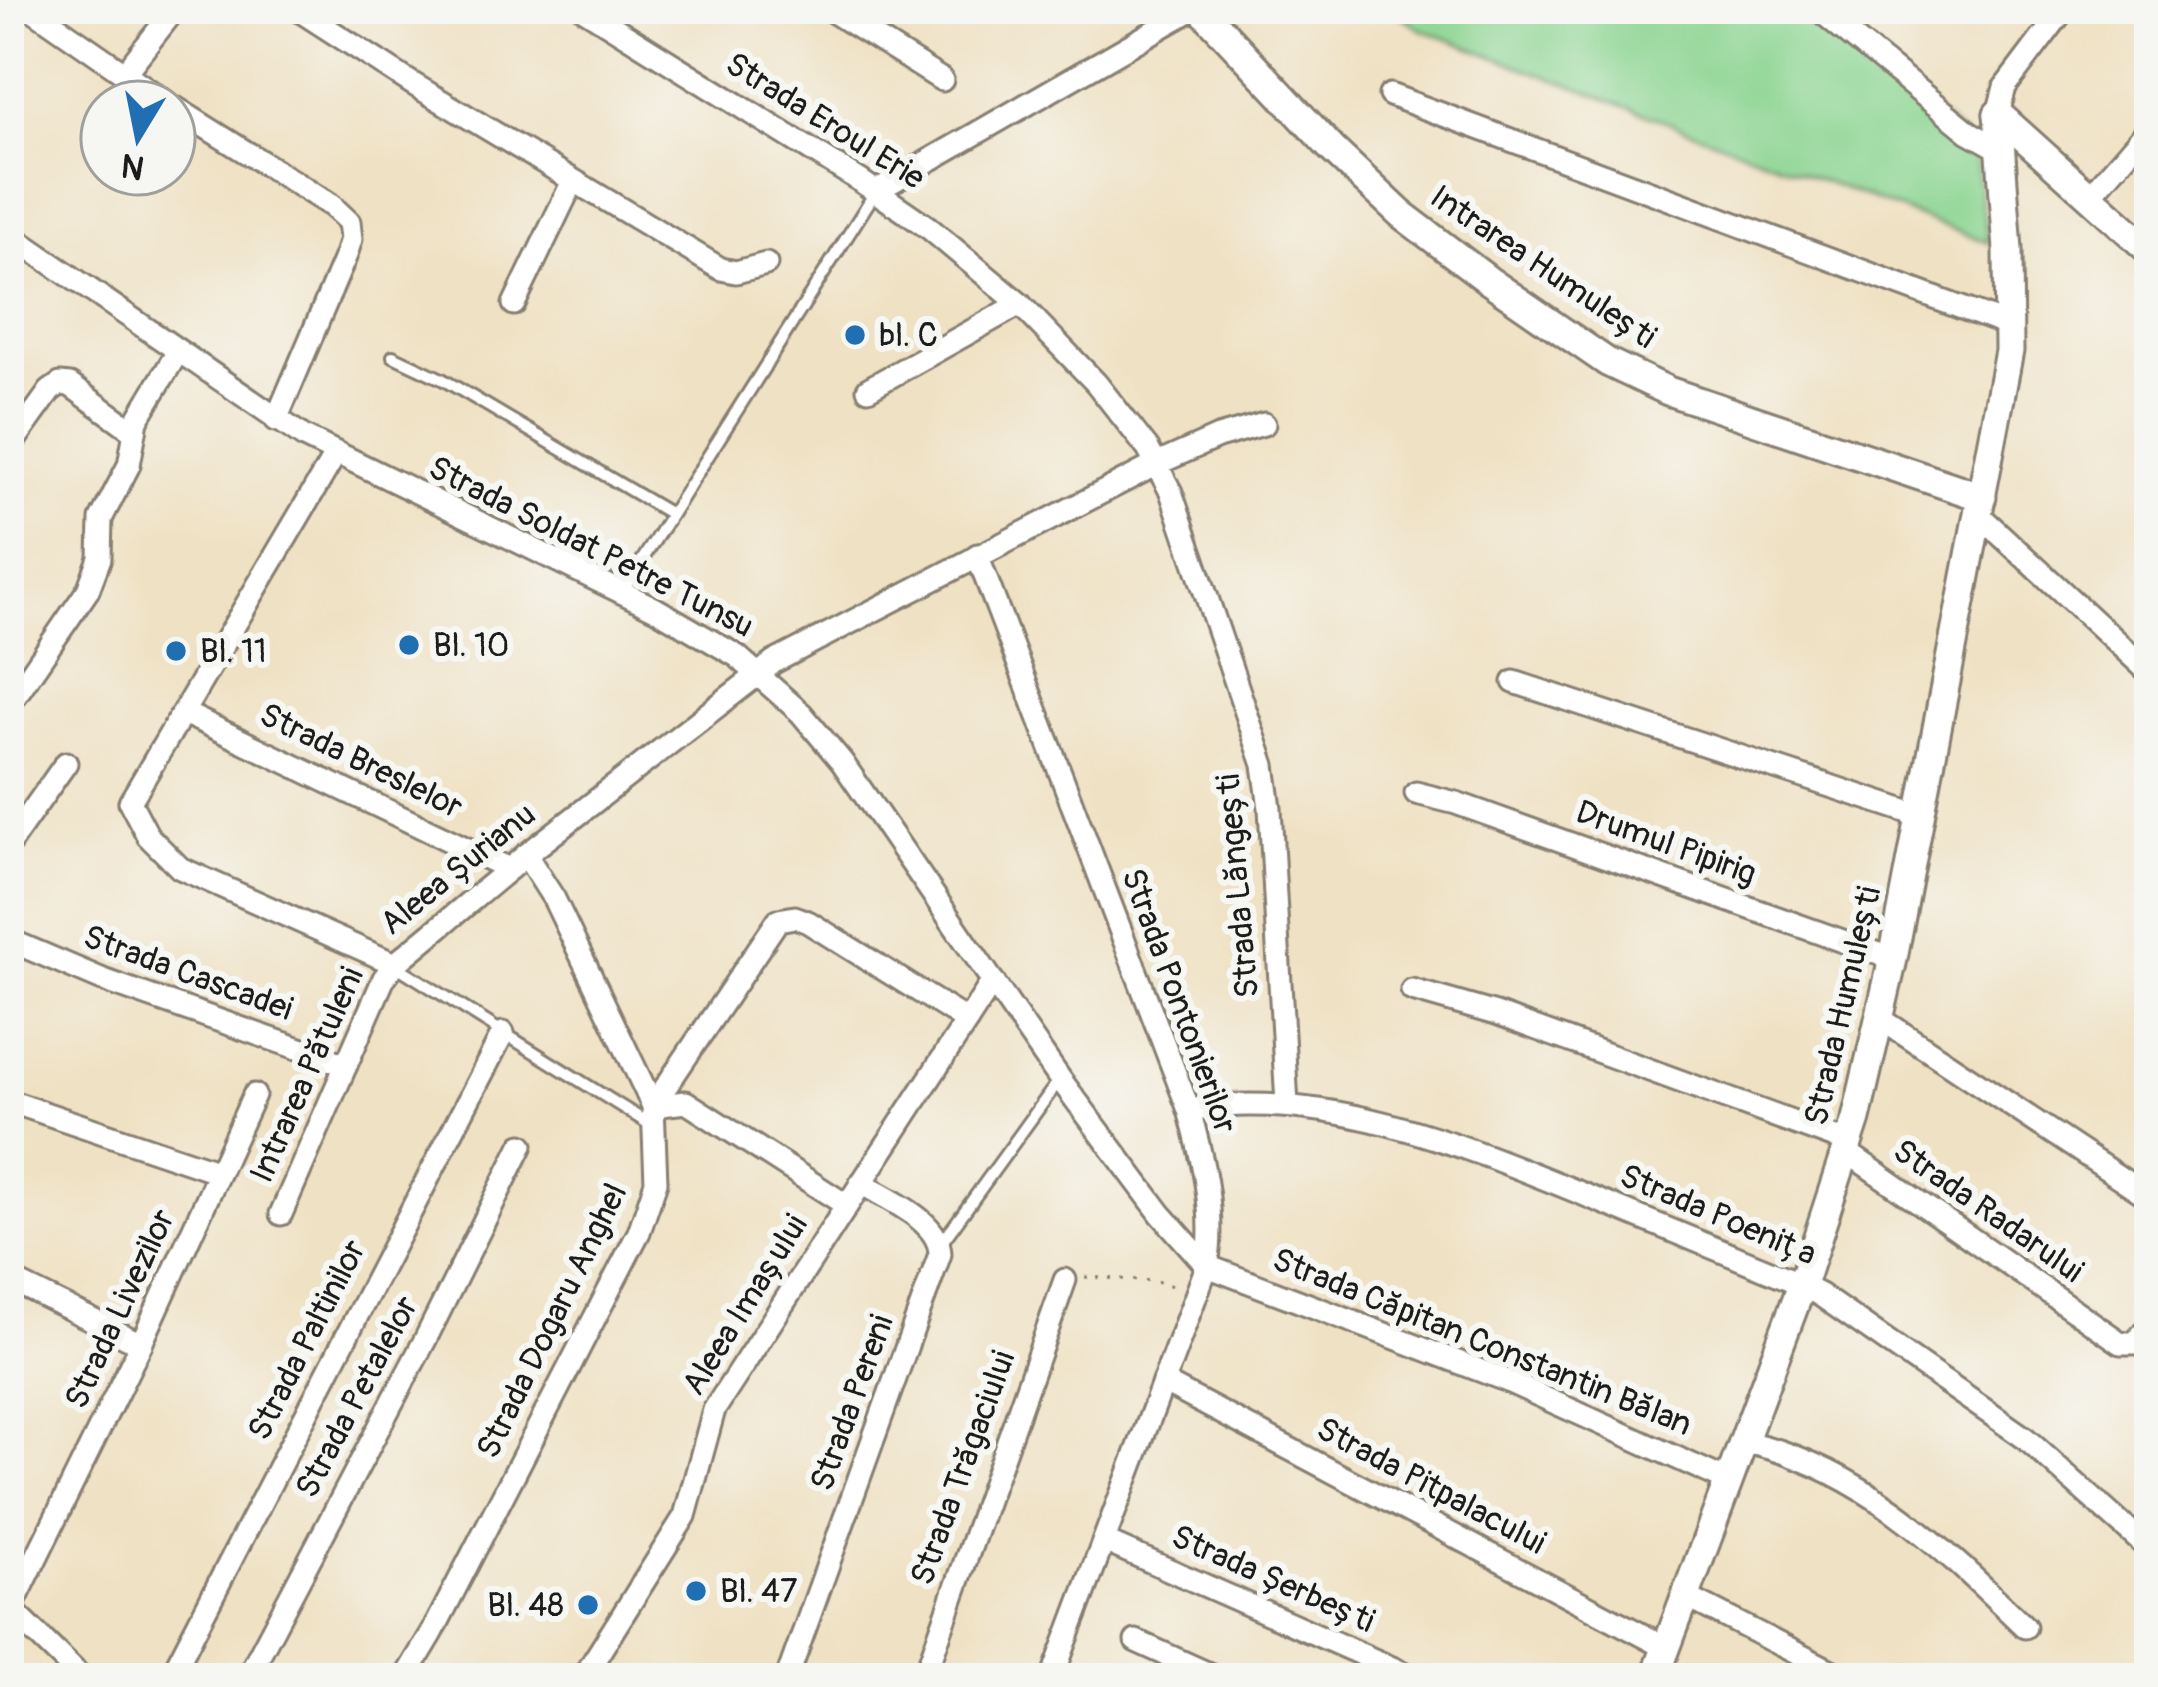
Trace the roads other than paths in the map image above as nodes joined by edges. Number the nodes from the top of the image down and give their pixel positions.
1 (32, 9) edge
2 (176, 9) edge
3 (297, 9) edge
4 (584, 9) edge
5 (829, 9) edge
6 (1197, 9) edge
7 (1818, 9) edge
8 (2064, 9) edge
9 (124, 74) junction
10 (130, 78) edge
11 (943, 80) dead end
12 (1390, 95) dead end
13 (1998, 114) junction
14 (198, 122) edge
15 (2149, 128) edge
16 (1998, 148) junction
17 (573, 181) junction
18 (876, 191) junction
19 (2090, 196) junction
20 (9, 234) edge
21 (2149, 250) edge
22 (766, 264) dead end
23 (514, 304) dead end
24 (1020, 304) junction
25 (2010, 326) junction
26 (177, 352) junction
27 (393, 356) dead end
28 (868, 388) dead end
29 (276, 421) junction
30 (1264, 424) dead end
31 (135, 432) junction
32 (9, 448) edge
33 (336, 453) junction
34 (1157, 464) junction
35 (1980, 506) junction
36 (669, 512) junction
37 (976, 555) junction
38 (622, 592) junction
39 (758, 672) junction
40 (2149, 672) edge
41 (1514, 682) dead end
42 (9, 705) edge
43 (184, 713) junction
44 (66, 763) dead end
45 (1416, 793) dead end
46 (1921, 816) junction
47 (9, 844) edge
48 (517, 862) junction
49 (9, 940) edge
50 (1893, 959) junction
51 (395, 964) junction
52 (993, 981) junction
53 (1412, 990) dead end
54 (1881, 1019) junction
55 (967, 1021) junction
56 (503, 1033) junction
57 (346, 1065) junction
58 (1060, 1079) junction
59 (254, 1095) dead end
60 (9, 1102) edge
61 (1287, 1105) junction
62 (1189, 1110) junction
63 (655, 1117) junction
64 (522, 1145) dead end
65 (1848, 1148) junction
66 (219, 1172) junction
67 (861, 1183) junction
68 (2149, 1197) edge
69 (846, 1205) junction
70 (281, 1214) dead end
71 (940, 1245) junction
72 (1207, 1266) junction
73 (9, 1279) edge
74 (1065, 1280) road end
75 (1802, 1285) junction
76 (2149, 1326) edge
77 (141, 1344) junction
78 (1163, 1382) junction
79 (1744, 1442) junction
80 (1730, 1482) junction
81 (1104, 1541) junction
82 (2149, 1549) edge
83 (1687, 1597) junction
84 (10, 1610) edge
85 (2025, 1627) dead end
86 (1136, 1640) dead end
87 (1667, 1648) junction
88 (82, 1678) edge
89 (170, 1678) edge
90 (247, 1678) edge
91 (405, 1678) edge
92 (583, 1678) edge
93 (787, 1678) edge
94 (924, 1678) edge
95 (1052, 1678) edge
96 (1218, 1678) edge
97 (1415, 1678) edge
98 (1655, 1678) edge
99 (1845, 1678) edge

1 - 9 street
2 - 9 street
3 - 17 street
4 - 18 street, Strada Eroul Erie
5 - 11 street
6 - 18 street
6 - 35 street, Intrarea Humulești
7 - 16 street
8 - 13 street, Strada Humulești
9 - 10 street
12 - 25 street
13 - 16 street, Strada Humulești
13 - 19 street
14 - 29 street
15 - 19 street
16 - 25 street, Strada Humulești
17 - 22 street
17 - 23 street
18 - 24 street, Strada Eroul Erie
18 - 36 lane
19 - 21 street
20 - 26 street, Strada Soldat Petre Tunsu
24 - 28 street
24 - 34 street, Strada Eroul Erie
25 - 35 street, Strada Humulești
26 - 29 street, Strada Soldat Petre Tunsu
26 - 31 street
27 - 36 lane
29 - 33 street, Strada Soldat Petre Tunsu
30 - 34 street
31 - 32 street
31 - 42 street
33 - 38 street, Strada Soldat Petre Tunsu
33 - 43 street
34 - 37 street
34 - 61 street, Strada Lăngești
35 - 40 street
35 - 46 street, Strada Humulești
36 - 38 lane
37 - 39 street
37 - 62 street, Strada Pontonierilor
38 - 39 street, Strada Soldat Petre Tunsu
39 - 48 street, Aleea Șurianu
39 - 52 street, Strada Soldat Petre Tunsu
41 - 46 street
43 - 48 street, Strada Breslelor
43 - 51 street, Aleea Șurianu
44 - 47 street
45 - 50 street, Drumul Pipirig
46 - 50 street, Strada Humulești
48 - 51 street, Aleea Șurianu
48 - 63 street, Strada Dogaru Anghel
49 - 57 street, Strada Cascadei
50 - 54 street, Strada Humulești
51 - 56 lane
51 - 57 street, Intrarea Pătuleni
52 - 55 street, Aleea Imașului
52 - 58 street, Strada Soldat Petre Tunsu
53 - 65 street
54 - 65 street, Strada Humulești
54 - 68 street
55 - 63 street
55 - 67 street, Aleea Imașului
56 - 63 lane
56 - 89 street, Strada Paltinilor
57 - 70 street, Intrarea Pătuleni
58 - 71 lane
58 - 72 street, Strada Soldat Petre Tunsu
59 - 66 street, Strada Livezilor
60 - 66 street
61 - 62 street, Strada Poenița
61 - 75 street, Strada Poenița
62 - 72 street, Strada Pontonierilor
63 - 69 street
63 - 91 street, Strada Dogaru Anghel
64 - 90 street, Strada Petalelor
65 - 75 street, Strada Humulești
65 - 76 street, Strada Radarului
66 - 77 street, Strada Livezilor
67 - 69 street, Aleea Imașului
67 - 71 street
69 - 92 street, Aleea Imașului
71 - 93 street, Strada Pereni
72 - 78 street, Strada Pontonierilor
72 - 80 street, Strada Căpitan Constantin Bălan
73 - 77 street
74 - 94 street, Strada Trăgaciului
75 - 79 street, Strada Humulești
75 - 82 street, Strada Poenița
77 - 84 street, Strada Livezilor
78 - 81 street, Strada Pontonierilor
78 - 87 street, Strada Pitpalacului
79 - 80 street, Strada Humulești
79 - 85 street
80 - 83 street, Strada Humulești
81 - 95 street, Strada Pontonierilor
81 - 97 street, Strada Șerbești
83 - 87 street, Strada Humulești
83 - 99 street
84 - 88 street
86 - 96 street
87 - 98 street, Strada Humulești

